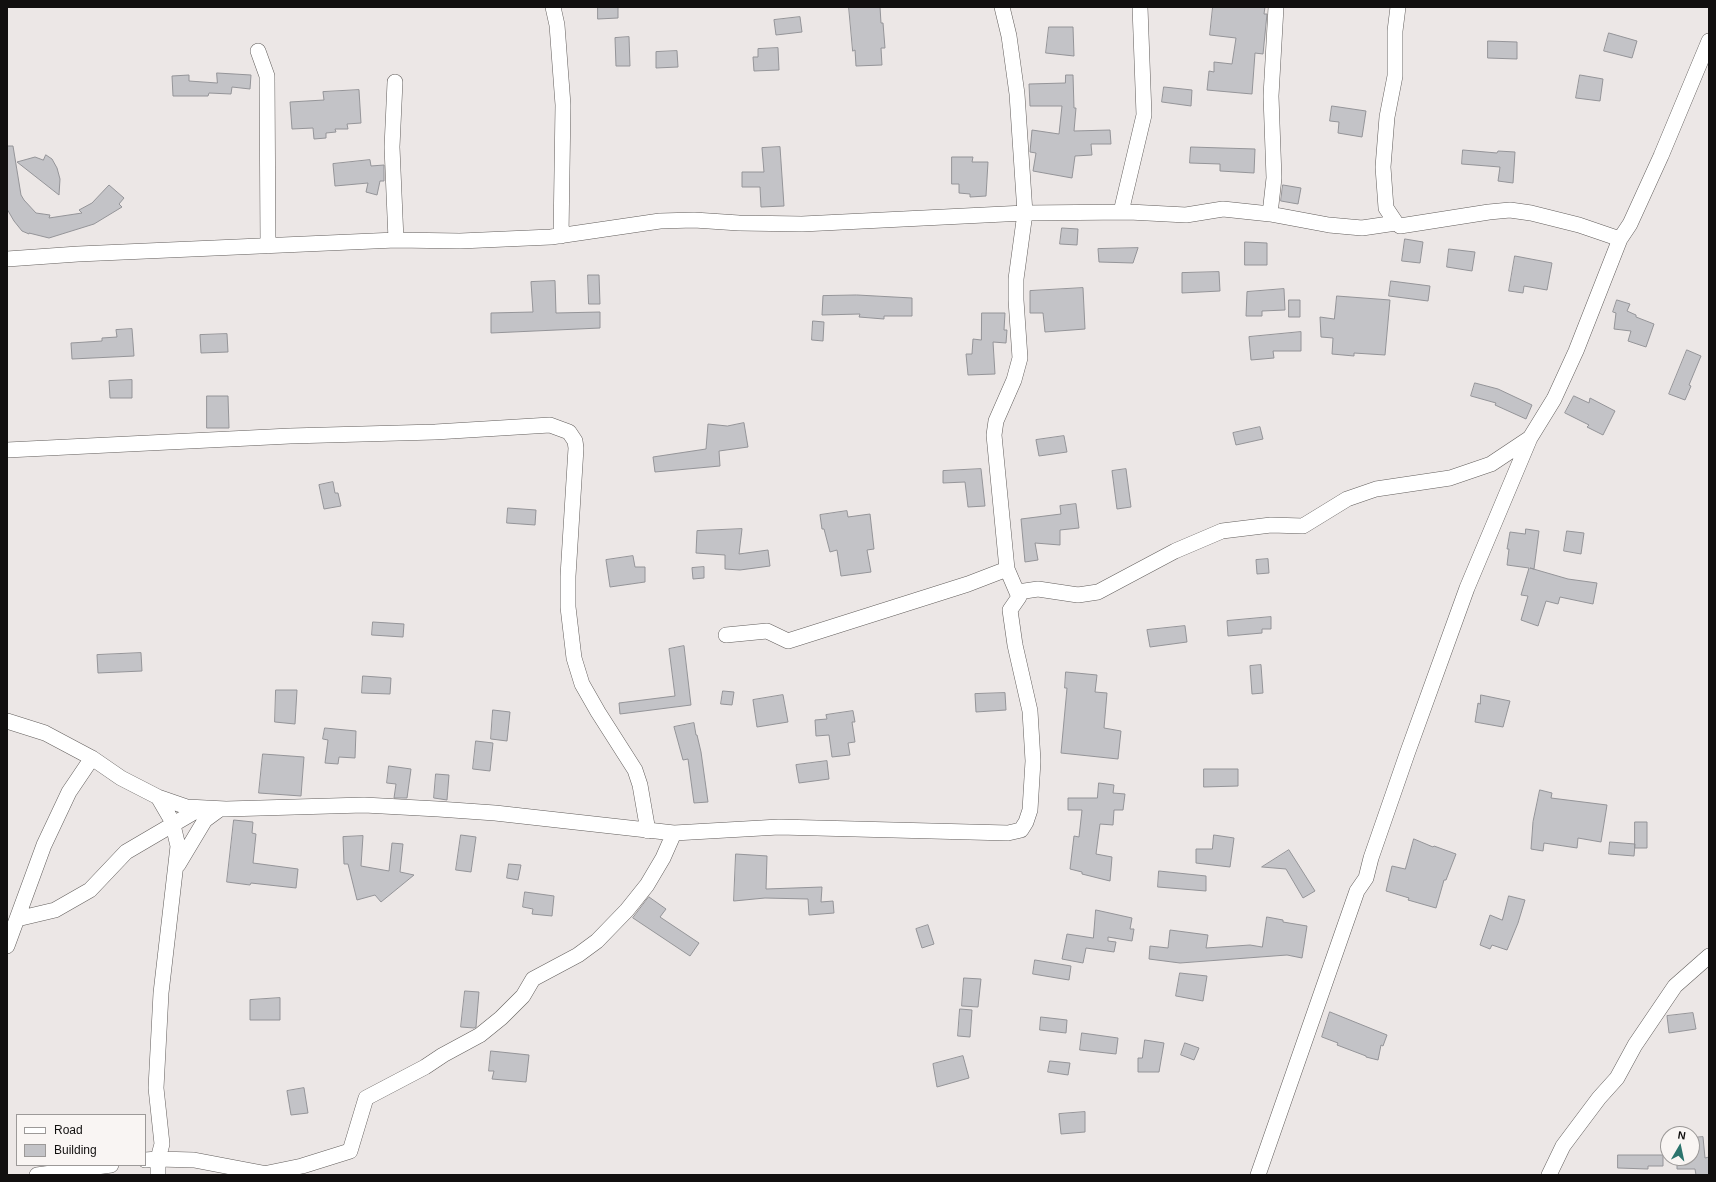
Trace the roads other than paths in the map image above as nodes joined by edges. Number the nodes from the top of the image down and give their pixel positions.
1 (553, 7) edge
2 (1002, 7) edge
3 (1140, 7) edge
4 (1276, 7) edge
5 (1398, 7) edge
6 (1709, 41) edge
7 (258, 51) dead end
8 (396, 82) dead end
9 (1121, 212) junction
10 (1025, 213) junction
11 (1270, 214) junction
12 (1396, 223) junction
13 (561, 236) junction
14 (1620, 239) junction
15 (396, 240) junction
16 (268, 246) junction
17 (7, 259) edge
18 (1530, 438) junction
19 (7, 450) edge
20 (1007, 569) junction
21 (1019, 597) junction
22 (726, 635) dead end
23 (7, 721) edge
24 (92, 758) junction
25 (158, 797) junction
26 (201, 808) junction
27 (220, 809) junction
28 (173, 825) junction
29 (648, 830) junction
30 (674, 833) junction
31 (175, 870) junction
32 (17, 919) junction
33 (7, 946) edge
34 (1709, 956) edge
35 (152, 1160) edge
36 (105, 1166) edge
37 (270, 1174) edge
38 (38, 1175) edge
39 (158, 1175) edge
40 (1258, 1175) edge
41 (1549, 1175) edge

1 - 13 street
2 - 10 street
3 - 9 street
4 - 11 street
5 - 12 street
6 - 14 street
7 - 16 street
8 - 15 street
9 - 10 street
9 - 11 street
10 - 13 street
10 - 20 street
11 - 12 street
12 - 14 street
13 - 15 street
14 - 18 street
15 - 16 street
16 - 17 street
18 - 21 street
18 - 40 street
19 - 29 street
20 - 21 street
20 - 22 street
21 - 30 street
23 - 24 street
24 - 25 street
24 - 32 street
25 - 26 street
25 - 28 street
26 - 27 street
26 - 28 street
27 - 29 street
27 - 31 street
28 - 31 street
28 - 32 street
29 - 30 street
30 - 37 street
31 - 35 street
32 - 33 street
34 - 41 street
35 - 37 street
35 - 39 street
36 - 38 street

